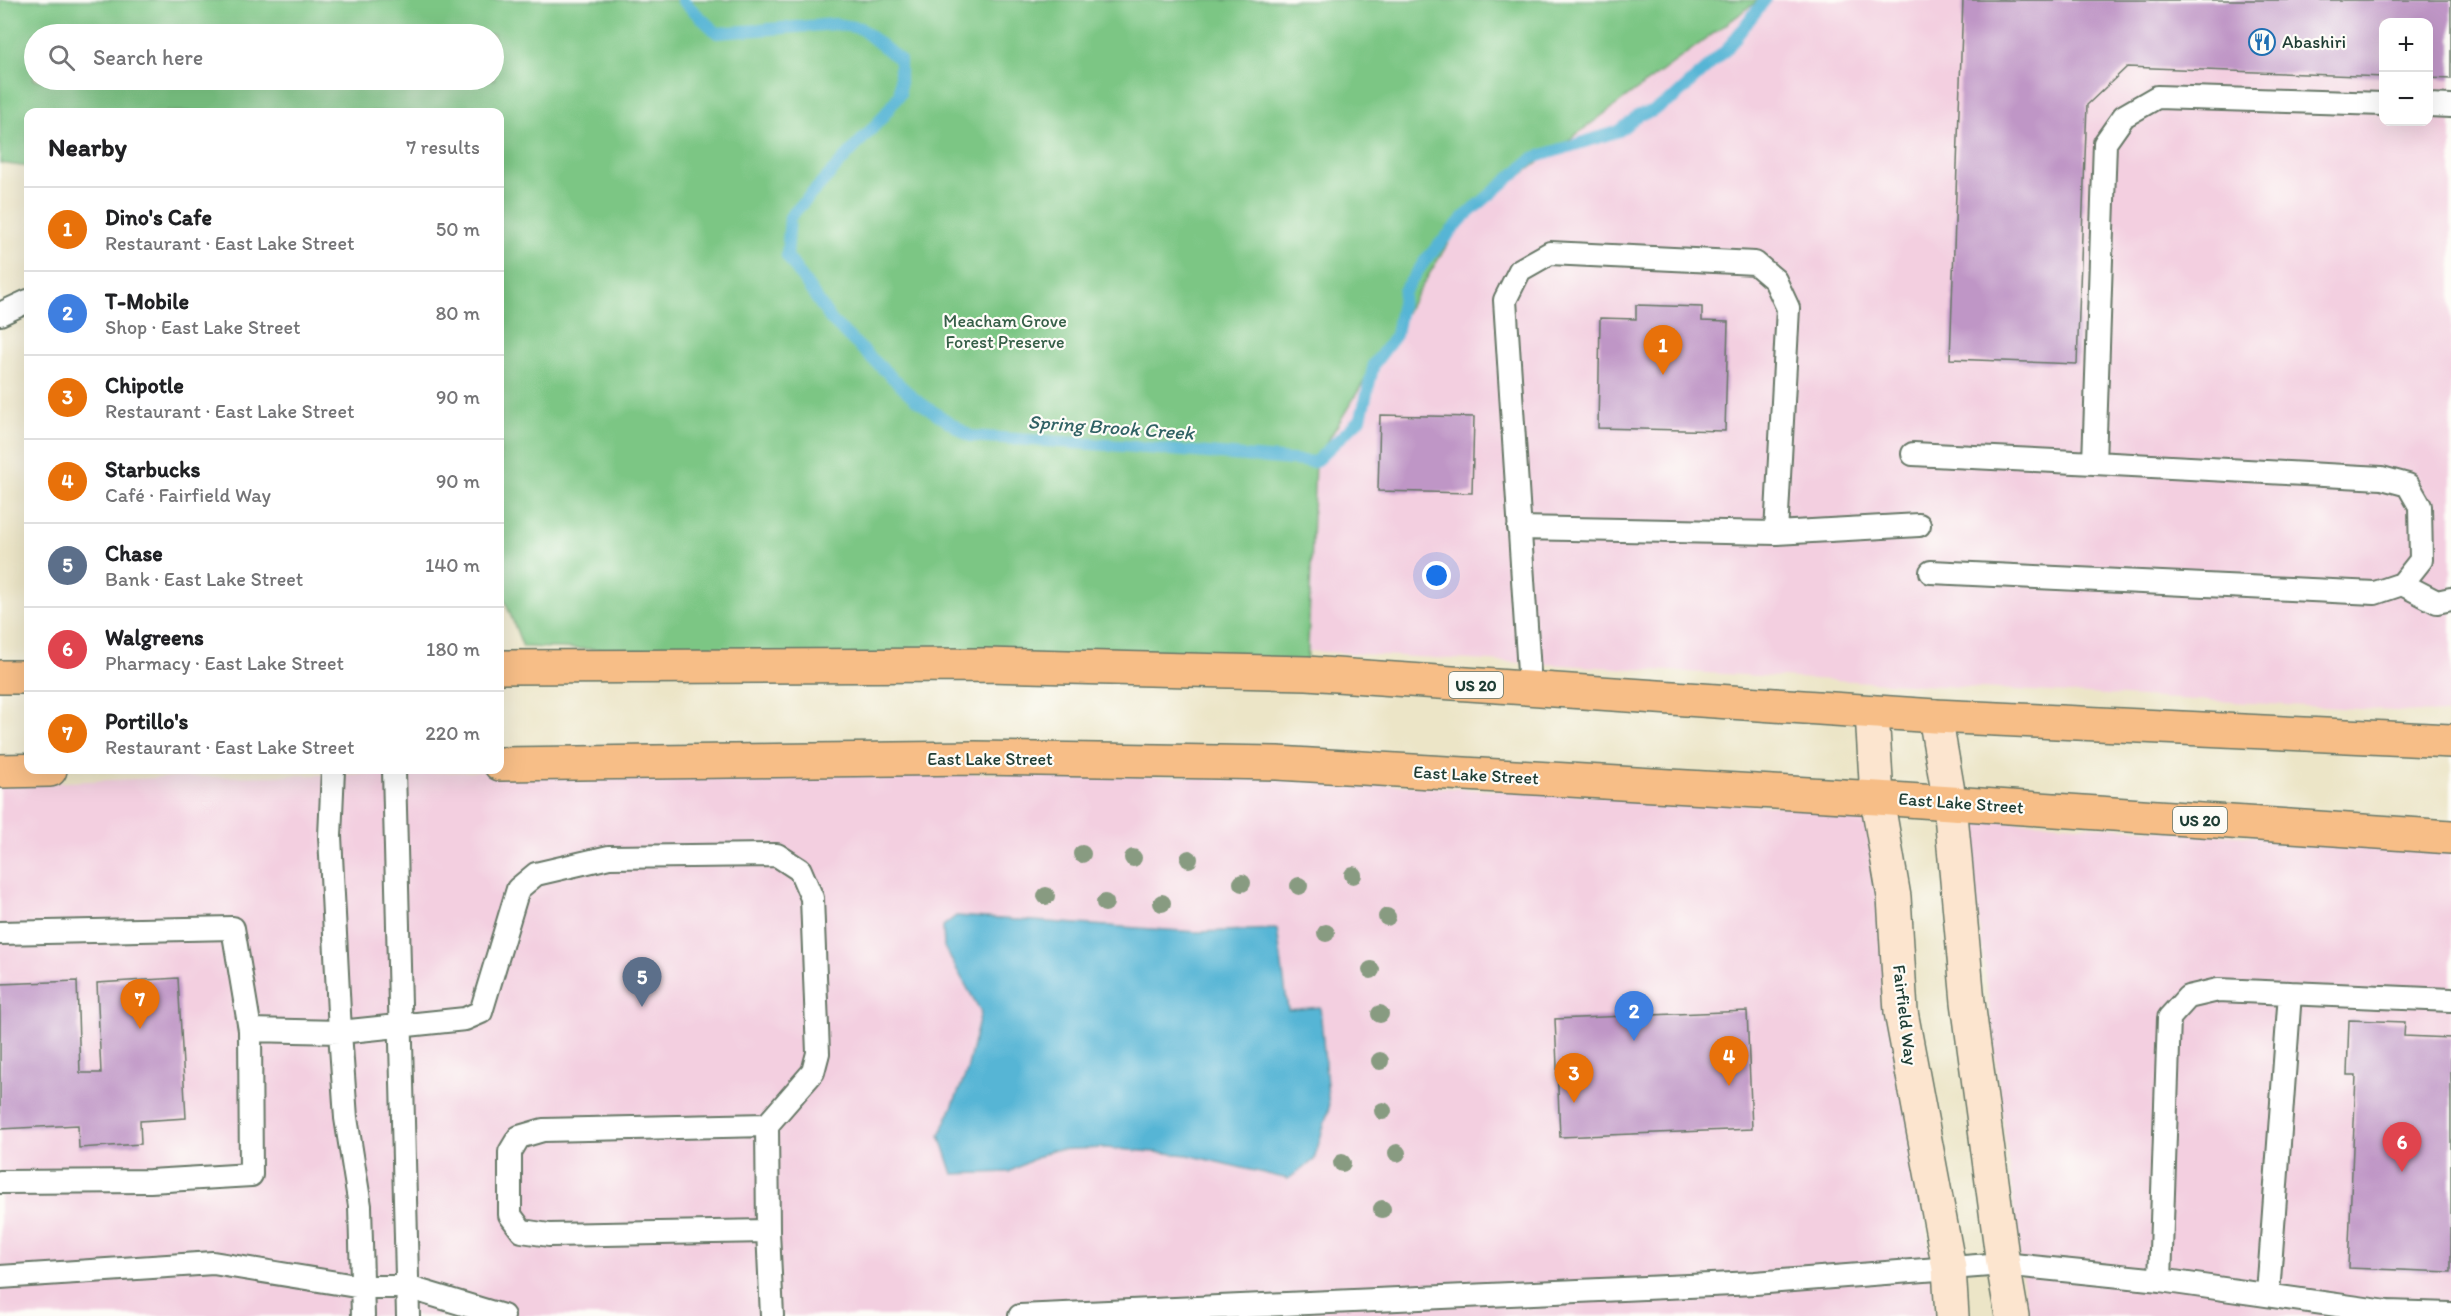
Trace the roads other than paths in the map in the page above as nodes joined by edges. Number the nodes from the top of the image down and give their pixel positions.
1 (2379, 104) edge
2 (2433, 105) edge
3 (2451, 106) edge
4 (24, 303) edge
5 (0, 314) edge
6 (1913, 454) dead end
7 (2094, 463) junction
8 (1919, 525) dead end
9 (1519, 528) junction
10 (1776, 533) junction
11 (1931, 572) dead end
12 (2402, 584) junction
13 (2451, 599) edge
14 (504, 668) edge
15 (0, 677) edge
16 (24, 677) edge
17 (1530, 688) junction
18 (1872, 712) junction
19 (1935, 716) junction
20 (2451, 741) edge
21 (504, 764) edge
22 (0, 771) edge
23 (24, 771) edge
24 (333, 774) edge
25 (394, 774) edge
26 (1877, 798) junction
27 (1950, 803) junction
28 (2451, 837) edge
29 (0, 933) edge
30 (2290, 993) junction
31 (2451, 1000) edge
32 (401, 1025) junction
33 (250, 1030) junction
34 (340, 1032) junction
35 (767, 1125) junction
36 (0, 1182) edge
37 (768, 1231) junction
38 (2003, 1264) junction
39 (1949, 1268) junction
40 (0, 1277) edge
41 (2160, 1280) junction
42 (362, 1287) junction
43 (407, 1287) junction
44 (2268, 1294) junction
45 (2451, 1314) edge
46 (363, 1316) edge
47 (408, 1316) edge
48 (503, 1316) edge
49 (772, 1316) edge
50 (1020, 1316) edge
51 (1952, 1316) edge
52 (2012, 1316) edge

1 - 7 lane
2 - 3 lane
4 - 5 lane
6 - 7 lane
7 - 12 lane
8 - 10 lane
9 - 10 lane
9 - 10 lane
9 - 17 lane
11 - 12 lane
12 - 13 lane
14 - 17 main road, US 20
15 - 16 main road
17 - 18 main road, US 20
18 - 19 main road, US 20
18 - 26 street, Fairfield Way
19 - 20 main road, US 20
19 - 27 street
21 - 26 main road, East Lake Street / US 20
22 - 23 main road
24 - 34 lane
25 - 32 lane
26 - 27 main road, East Lake Street / US 20
26 - 39 street, Fairfield Way
27 - 28 main road, East Lake Street / US 20
27 - 38 street
29 - 33 lane
30 - 31 lane
30 - 41 lane
30 - 44 lane
32 - 34 lane
32 - 35 lane
32 - 43 lane
33 - 34 lane
33 - 36 lane
34 - 42 lane
35 - 37 lane
35 - 37 lane
37 - 49 lane
38 - 39 lane
38 - 41 lane
38 - 52 street
39 - 50 lane
39 - 51 street, Fairfield Way
40 - 42 lane
41 - 44 lane
42 - 43 lane
42 - 46 lane
43 - 47 lane
43 - 48 lane
44 - 45 lane

